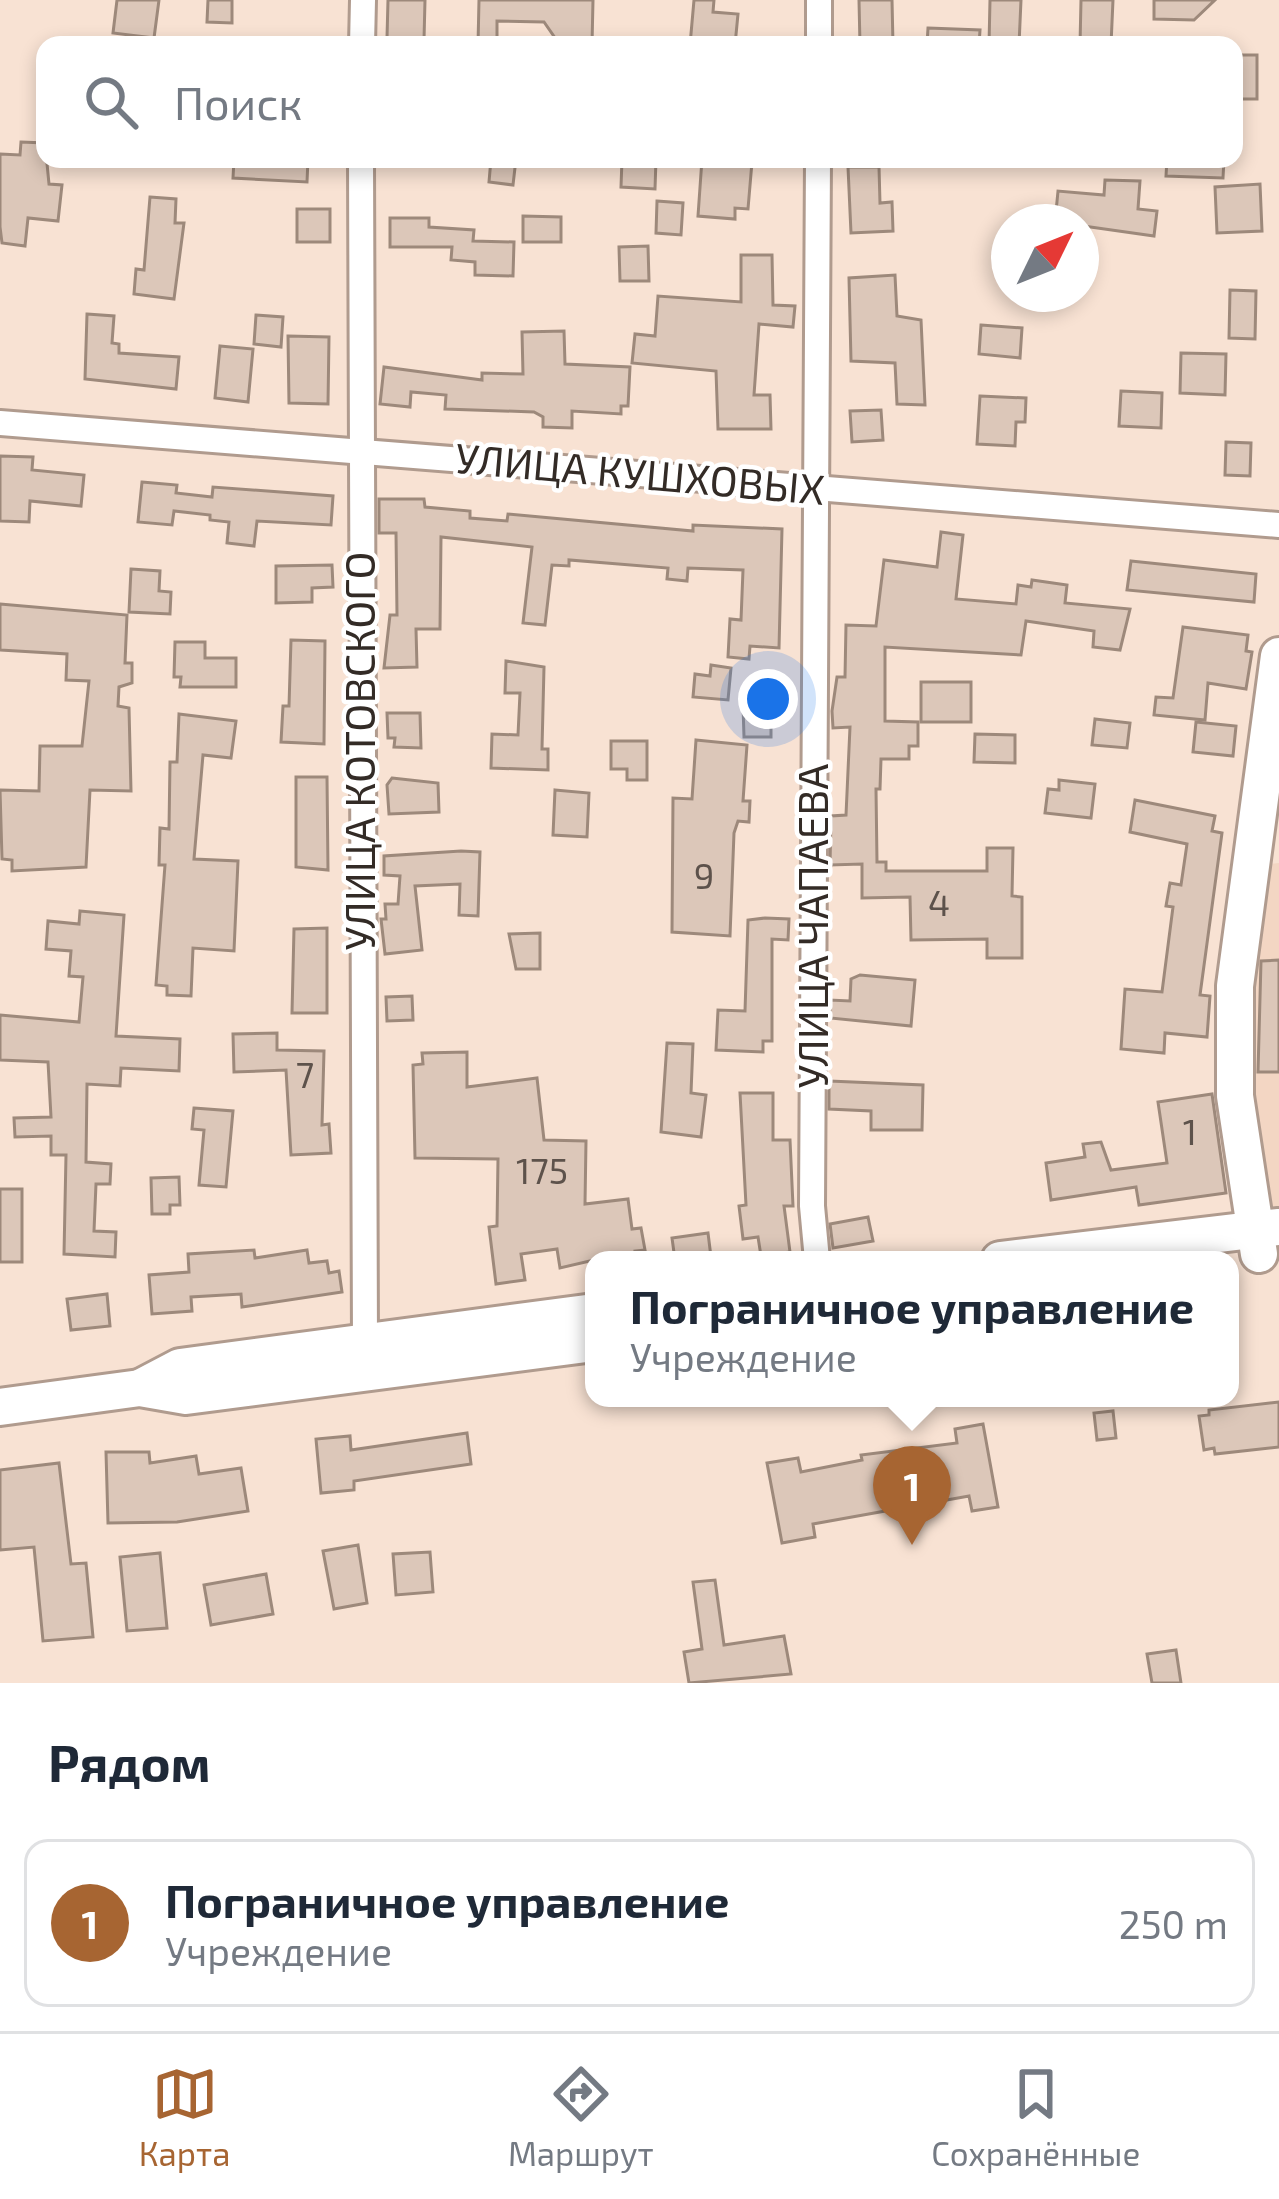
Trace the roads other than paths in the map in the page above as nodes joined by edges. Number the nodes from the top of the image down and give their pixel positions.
1 (362, 0) edge
2 (820, 0) edge
3 (362, 36) edge
4 (819, 36) edge
5 (361, 168) edge
6 (818, 168) edge
7 (0, 423) edge
8 (358, 450) junction
9 (814, 489) junction
10 (1279, 525) edge
11 (1279, 656) edge
12 (1268, 1241) edge
13 (816, 1251) edge
14 (1127, 1251) edge
15 (1239, 1251) edge
16 (585, 1313) edge
17 (365, 1344) junction
18 (585, 1344) edge
19 (140, 1388) junction
20 (0, 1407) edge

1 - 3 street
2 - 4 street
5 - 8 street, УЛИЦА КОТОВСКОГО
6 - 9 street, УЛИЦА ЧАПАЕВА
7 - 8 street, УЛИЦА КУШХОВЫХ
8 - 9 street, УЛИЦА КУШХОВЫХ
8 - 17 street, УЛИЦА КОТОВСКОГО
9 - 10 street, УЛИЦА КУШХОВЫХ
9 - 13 street, УЛИЦА ЧАПАЕВА
11 - 12 main road
12 - 14 main road
12 - 15 main road
16 - 17 main road
17 - 19 main road
18 - 19 main road
19 - 20 main road

